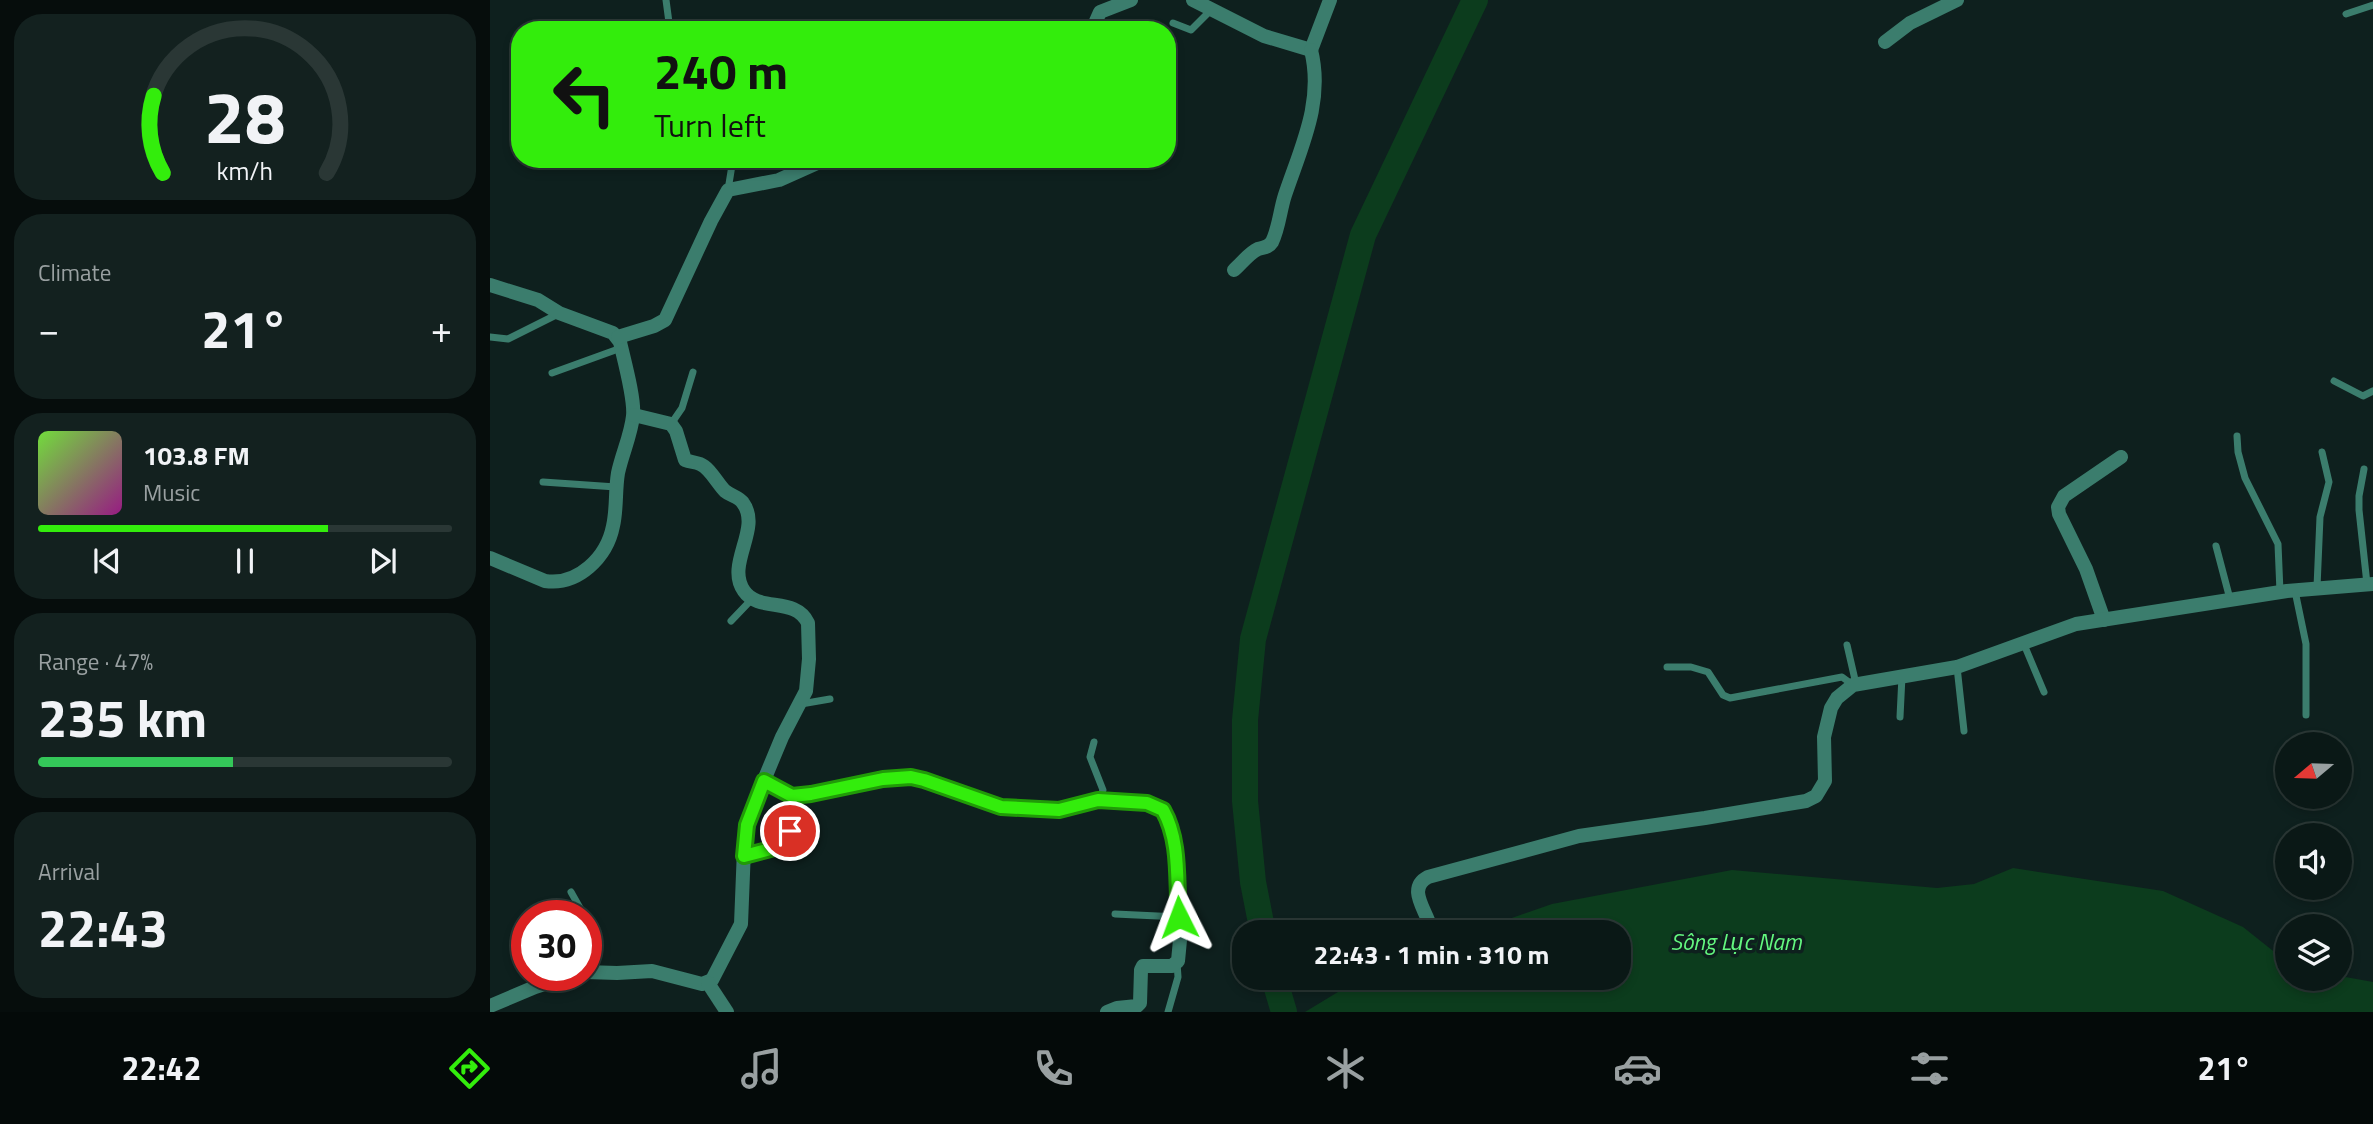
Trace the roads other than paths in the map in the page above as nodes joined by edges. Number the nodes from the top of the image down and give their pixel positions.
1 (666, 0) edge
2 (1131, 0) edge
3 (1193, 0) edge
4 (1330, 0) edge
5 (1957, 0) edge
6 (2373, 5) edge
7 (1212, 9) junction
8 (2346, 14) dead end
9 (669, 21) edge
10 (1096, 21) edge
11 (1176, 24) edge
12 (1885, 42) dead end
13 (1311, 50) junction
14 (732, 168) edge
15 (806, 168) edge
16 (728, 190) junction
17 (1234, 270) dead end
18 (490, 285) edge
19 (559, 313) junction
20 (490, 337) edge
21 (619, 343) junction
22 (693, 372) dead end
23 (552, 373) dead end
24 (2334, 381) dead end
25 (2373, 391) edge
26 (634, 415) junction
27 (671, 424) junction
28 (2237, 436) dead end
29 (2322, 452) dead end
30 (2121, 457) dead end
31 (2364, 469) dead end
32 (543, 482) dead end
33 (617, 487) junction
34 (2216, 546) dead end
35 (490, 558) edge
36 (2370, 584) edge
37 (2317, 587) junction
38 (2288, 591) junction
39 (752, 598) junction
40 (2230, 599) junction
41 (2104, 620) junction
42 (732, 621) dead end
43 (2023, 642) junction
44 (1847, 645) dead end
45 (1667, 667) dead end
46 (1957, 667) junction
47 (1902, 676) junction
48 (1855, 684) junction
49 (2044, 692) dead end
50 (830, 699) dead end
51 (801, 704) junction
52 (2305, 715) dead end
53 (1900, 717) dead end
54 (1964, 731) dead end
55 (1094, 742) dead end
56 (764, 781) junction
57 (1098, 800) junction
58 (797, 818) dead end
59 (744, 856) junction
60 (571, 892) dead end
61 (576, 900) edge
62 (1115, 914) dead end
63 (1179, 917) junction
64 (1428, 920) dead end
65 (1177, 963) junction
66 (602, 973) edge
67 (708, 983) junction
68 (530, 991) edge
69 (490, 1006) edge
70 (727, 1012) edge
71 (1107, 1012) edge
72 (1168, 1012) edge

1 - 9 lane
2 - 10 street
3 - 7 street
4 - 13 street
5 - 12 street
6 - 8 lane
7 - 11 lane
7 - 13 street
13 - 17 street
14 - 16 lane
15 - 16 street
16 - 21 street
18 - 19 street
19 - 20 lane
19 - 21 street
21 - 23 lane
21 - 26 street
22 - 27 lane
24 - 25 lane
26 - 27 street
26 - 33 street
27 - 39 street
28 - 38 lane
29 - 37 lane
30 - 41 street
31 - 36 lane
32 - 33 lane
33 - 35 street
34 - 40 lane
36 - 37 street
37 - 38 street
38 - 40 street
38 - 52 lane
39 - 42 lane
39 - 51 street
40 - 41 street
41 - 43 street
43 - 46 street
43 - 49 lane
44 - 48 lane
45 - 48 lane
46 - 47 street
46 - 54 lane
47 - 48 street
47 - 53 lane
48 - 64 street
50 - 51 lane
51 - 56 street
55 - 57 lane
56 - 57 street
56 - 59 street
57 - 63 street
58 - 59 lane
59 - 67 street
60 - 61 lane
62 - 63 lane
63 - 65 street
65 - 71 street
65 - 72 lane
66 - 67 street
67 - 70 street
68 - 69 street

